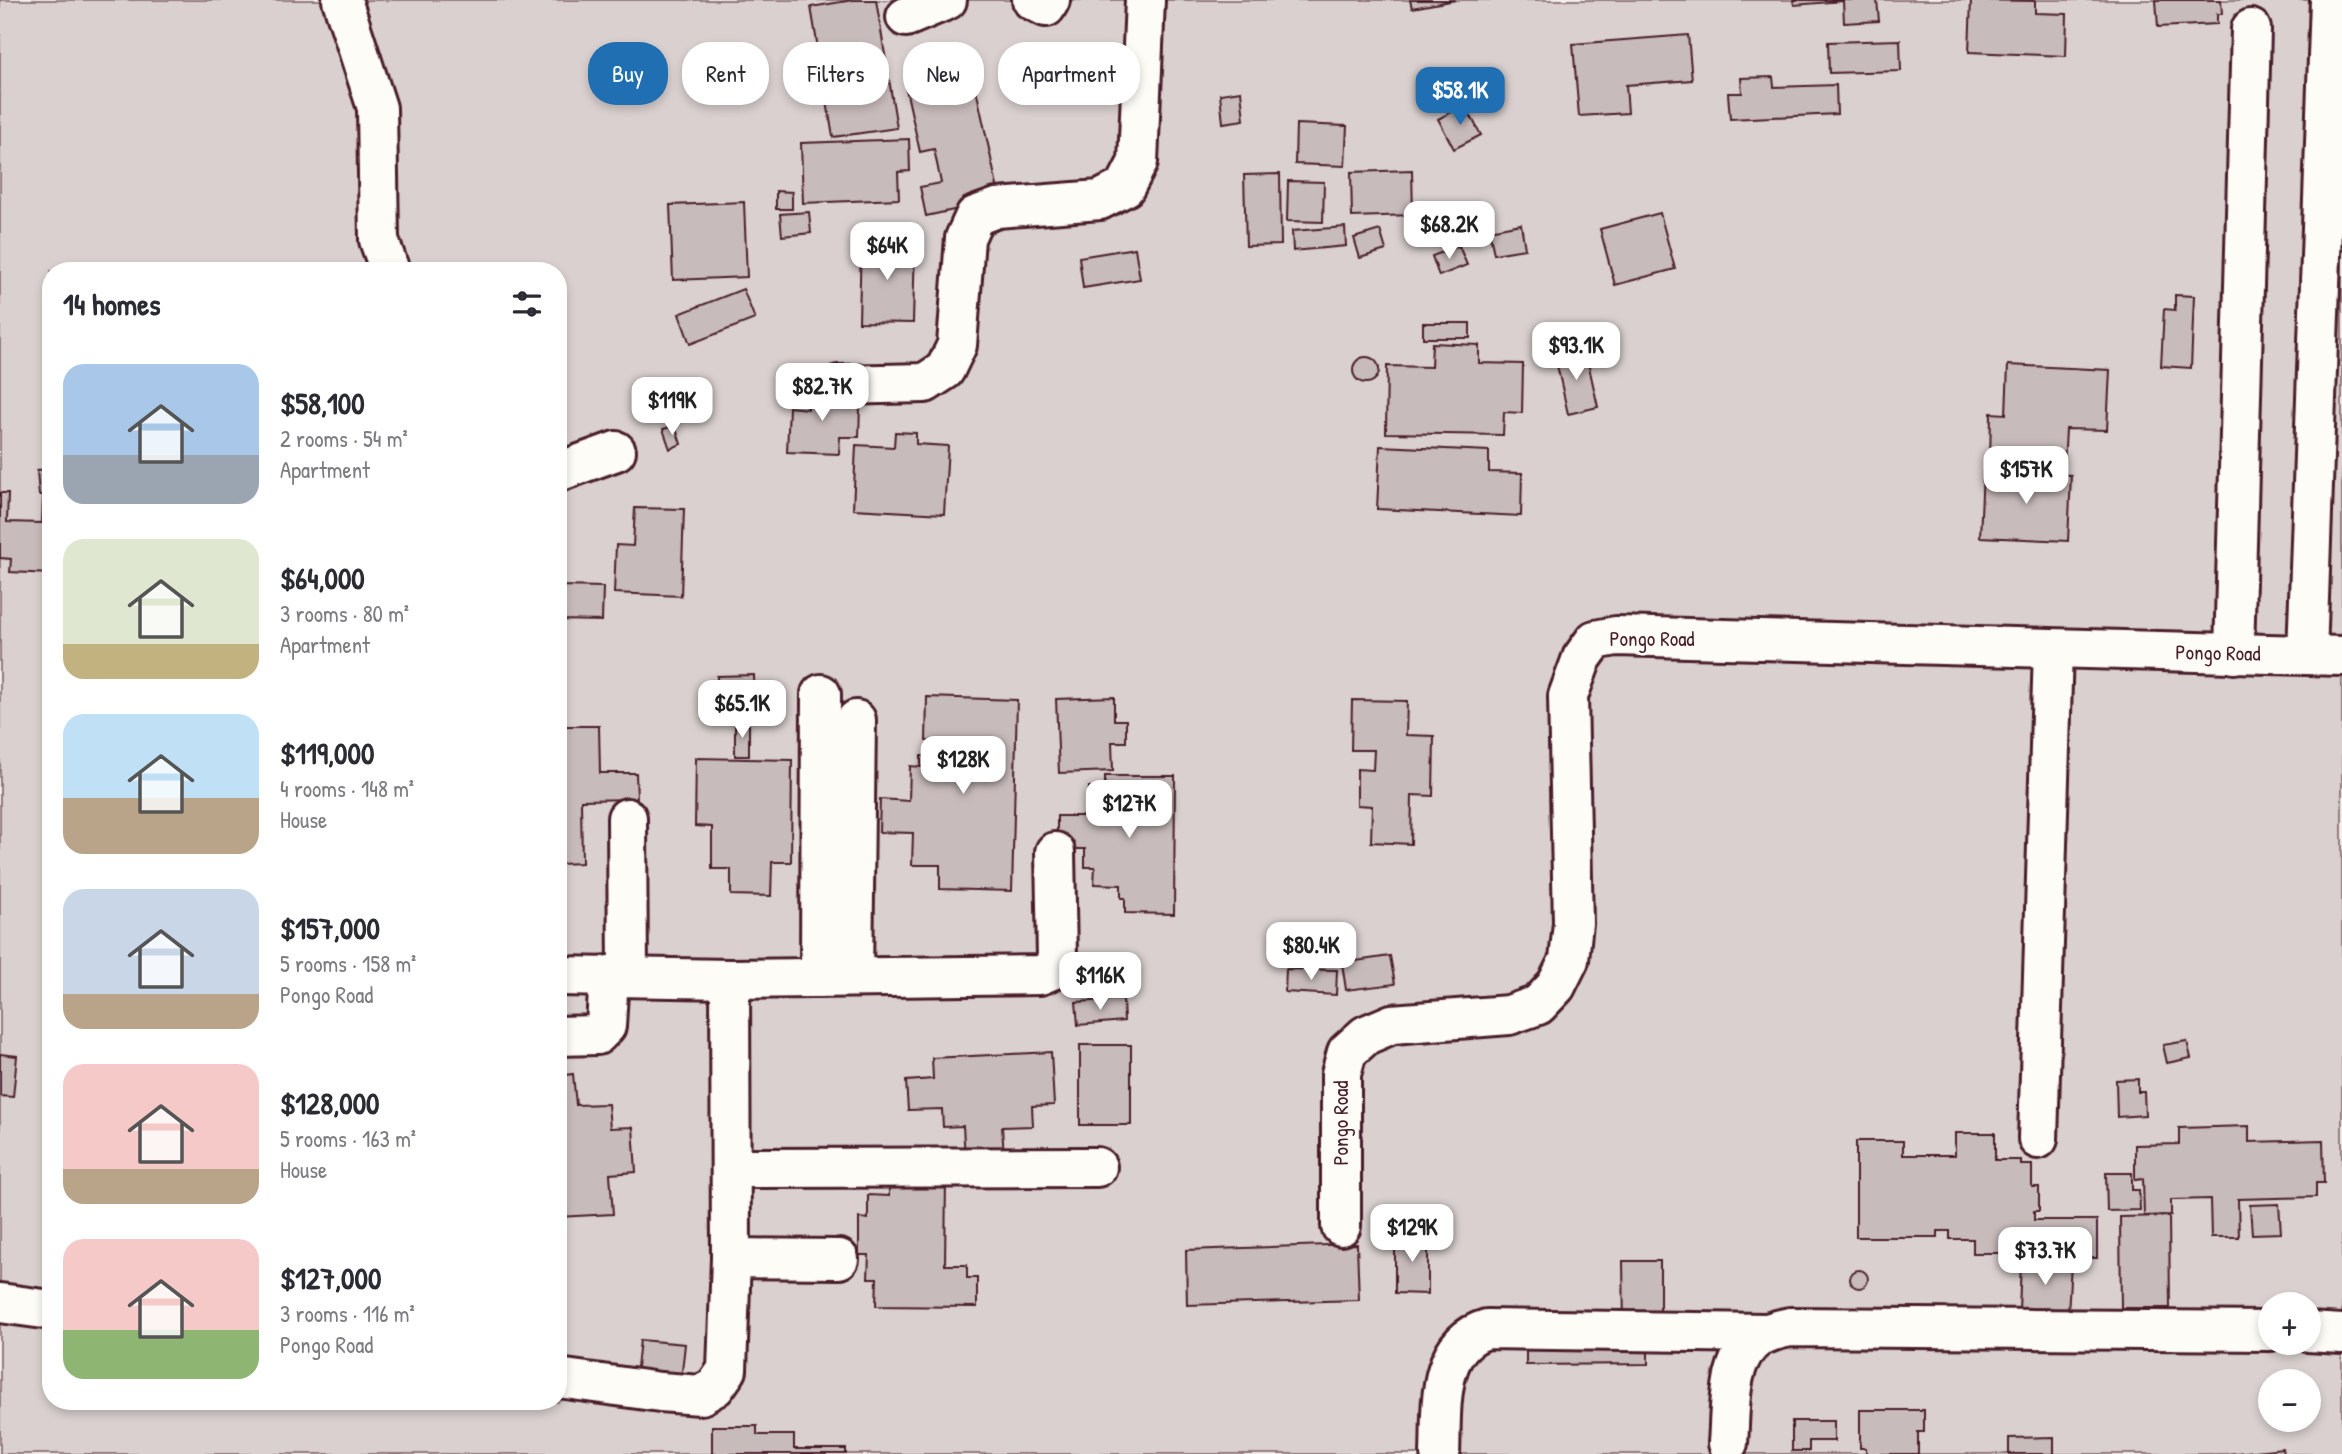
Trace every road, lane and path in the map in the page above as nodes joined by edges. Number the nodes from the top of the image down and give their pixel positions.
1 (342, 0) edge
2 (947, 0) edge
3 (1032, 0) edge
4 (1050, 0) edge
5 (1144, 0) edge
6 (2330, 0) edge
7 (906, 18) dead end
8 (2251, 29) dead end
9 (387, 262) edge
10 (839, 385) dead end
11 (616, 451) dead end
12 (567, 469) edge
13 (2053, 649) junction
14 (2234, 654) junction
15 (2325, 655) edge
16 (821, 694) dead end
17 (856, 720) dead end
18 (626, 818) dead end
19 (1055, 852) dead end
20 (567, 976) edge
21 (619, 976) junction
22 (837, 978) junction
23 (730, 979) junction
24 (567, 1036) edge
25 (2038, 1139) dead end
26 (1097, 1167) dead end
27 (731, 1168) junction
28 (1341, 1226) dead end
29 (731, 1258) junction
30 (839, 1259) dead end
31 (0, 1303) edge
32 (42, 1309) edge
33 (2258, 1331) edge
34 (1767, 1333) junction
35 (2321, 1333) edge
36 (2342, 1334) edge
37 (567, 1379) edge
38 (1728, 1443) dead end
39 (1440, 1454) edge

1 - 9 street
2 - 7 street
3 - 4 street
5 - 10 street
6 - 15 street
8 - 14 street
11 - 12 street
13 - 14 street, Pongo Road
13 - 25 street
13 - 28 street, Pongo Road
14 - 15 street, Pongo Road
16 - 22 street
17 - 22 street
18 - 21 street
19 - 22 street
20 - 21 street
21 - 23 street
21 - 24 street
22 - 23 street
23 - 27 street
26 - 27 street
27 - 29 street
29 - 30 street
29 - 37 street
31 - 32 street
33 - 34 street
34 - 38 street
34 - 39 street
35 - 36 street

